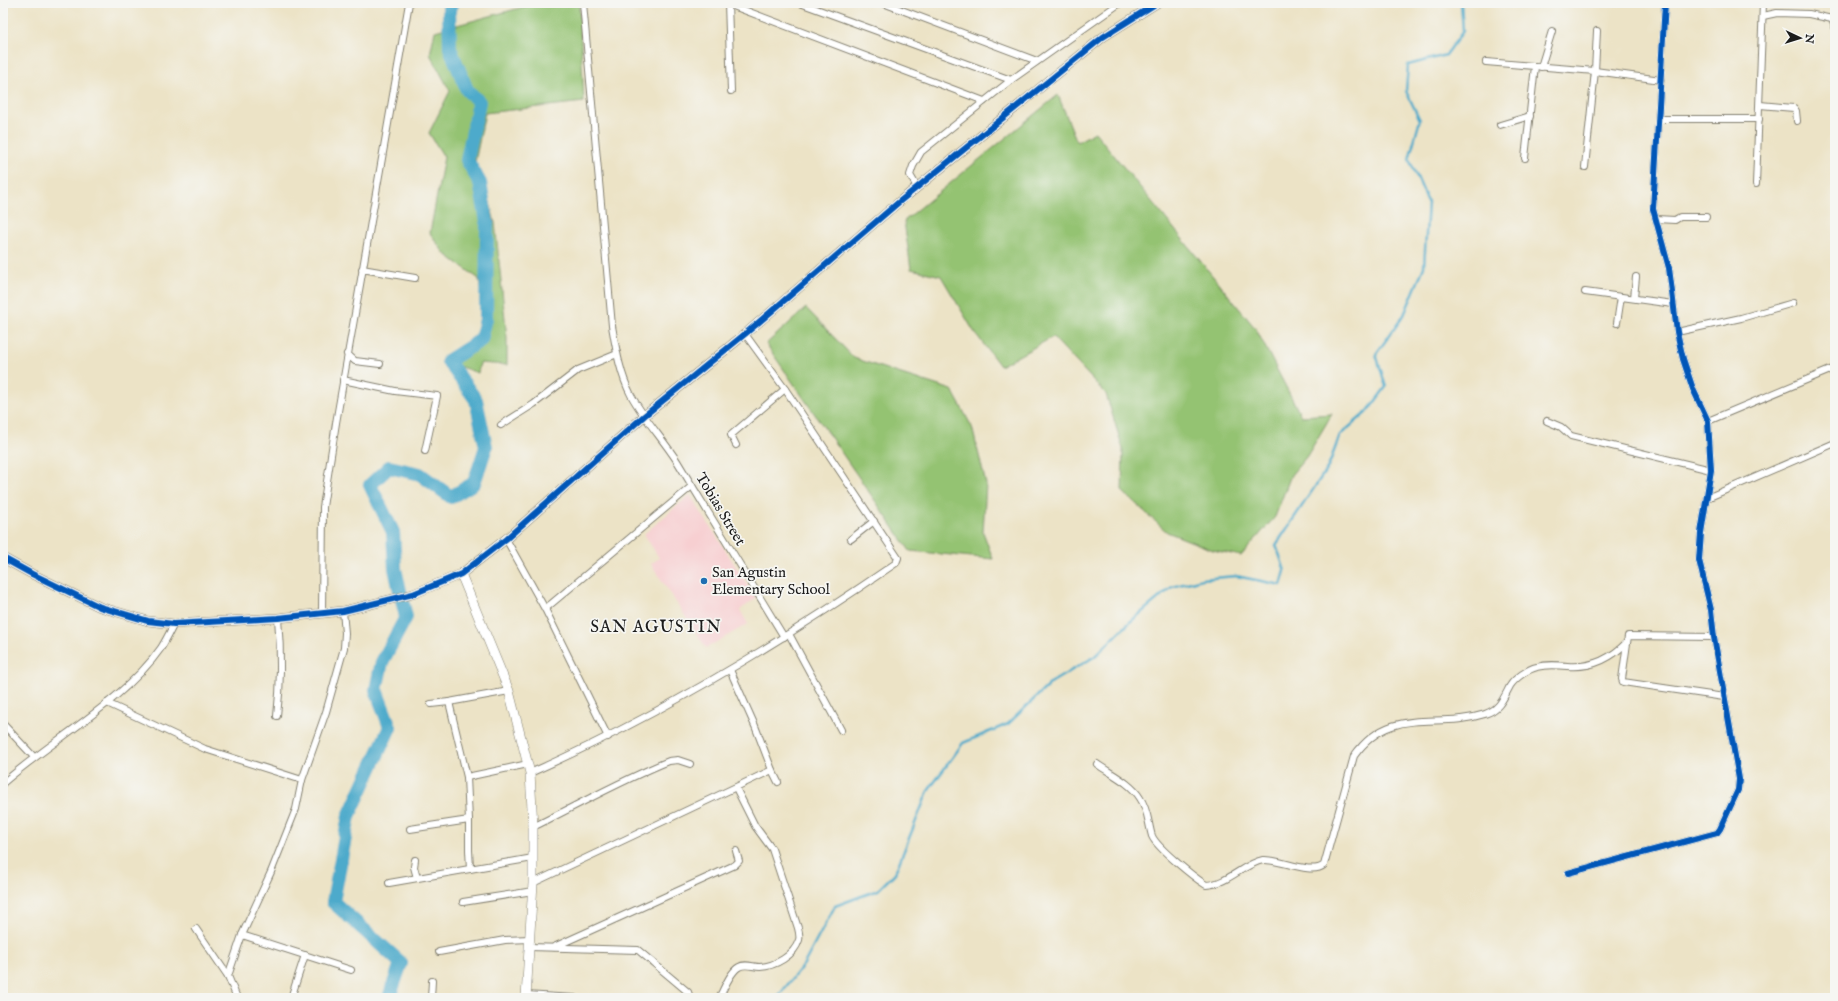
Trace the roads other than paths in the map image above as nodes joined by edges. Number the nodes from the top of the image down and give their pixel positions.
1 (409, 3) edge
2 (582, 3) edge
3 (728, 3) edge
4 (800, 3) edge
5 (883, 3) edge
6 (1120, 3) edge
7 (1156, 3) edge
8 (1666, 3) edge
9 (1746, 3) edge
10 (1763, 4) edge
11 (1835, 7) edge
12 (1763, 16) junction
13 (1832, 19) junction
14 (1835, 27) edge
15 (1552, 31) dead end
16 (1597, 31) dead end
17 (1037, 61) junction
18 (1486, 62) dead end
19 (1538, 66) junction
20 (1595, 71) junction
21 (1011, 80) junction
22 (1661, 80) junction
23 (731, 91) dead end
24 (984, 101) junction
25 (1760, 104) junction
26 (1530, 116) junction
27 (1759, 119) junction
28 (1659, 120) junction
29 (1797, 121) dead end
30 (1500, 125) dead end
31 (1525, 158) dead end
32 (1585, 168) dead end
33 (1756, 184) dead end
34 (917, 187) junction
35 (1706, 217) dead end
36 (1656, 220) junction
37 (362, 268) junction
38 (1636, 277) dead end
39 (415, 278) dead end
40 (1585, 292) dead end
41 (1621, 297) junction
42 (1634, 298) junction
43 (1793, 303) dead end
44 (1674, 304) junction
45 (1617, 323) dead end
46 (1677, 332) junction
47 (745, 334) junction
48 (347, 354) junction
49 (617, 354) junction
50 (380, 364) dead end
51 (1835, 368) edge
52 (343, 380) junction
53 (785, 389) junction
54 (644, 416) junction
55 (1547, 421) dead end
56 (1708, 421) junction
57 (501, 425) dead end
58 (1835, 443) edge
59 (736, 445) dead end
60 (425, 451) dead end
61 (1711, 470) junction
62 (692, 486) junction
63 (1707, 498) junction
64 (874, 521) junction
65 (506, 539) junction
66 (851, 539) dead end
67 (3, 558) edge
68 (461, 574) junction
69 (545, 609) junction
70 (343, 611) junction
71 (322, 614) junction
72 (278, 618) junction
73 (174, 624) junction
74 (786, 636) junction
75 (1714, 637) junction
76 (1627, 642) junction
77 (730, 670) junction
78 (509, 691) junction
79 (1724, 697) junction
80 (449, 702) junction
81 (107, 703) junction
82 (431, 704) dead end
83 (277, 716) dead end
84 (3, 724) edge
85 (841, 730) dead end
86 (608, 737) junction
87 (34, 757) junction
88 (690, 764) dead end
89 (1097, 764) dead end
90 (529, 768) junction
91 (772, 770) junction
92 (467, 777) junction
93 (302, 780) junction
94 (778, 782) dead end
95 (3, 783) edge
96 (736, 788) junction
97 (469, 820) junction
98 (533, 827) junction
99 (410, 829) dead end
100 (736, 851) dead end
101 (533, 858) junction
102 (415, 860) dead end
103 (470, 869) junction
104 (1568, 873) dead end
105 (417, 878) junction
106 (389, 883) dead end
107 (533, 887) junction
108 (464, 902) dead end
109 (196, 929) dead end
110 (242, 935) junction
111 (529, 943) junction
112 (554, 947) junction
113 (439, 952) dead end
114 (305, 954) junction
115 (352, 970) dead end
116 (228, 976) junction
117 (432, 981) dead end
118 (526, 996) edge
119 (237, 998) edge
120 (291, 998) edge
121 (431, 998) edge
122 (574, 998) edge
123 (690, 998) edge
124 (719, 998) edge

1 - 37 street
2 - 49 street, Tobias Street
3 - 23 street
3 - 24 street
4 - 21 street
5 - 17 street
6 - 17 street
7 - 34 street
8 - 22 street
9 - 10 street
10 - 12 street
11 - 13 street
12 - 13 street
12 - 25 street
13 - 14 street
15 - 19 street
16 - 20 street
17 - 21 street
18 - 19 street
19 - 20 street
19 - 26 street
20 - 22 street
20 - 32 street
21 - 24 street
22 - 28 street
24 - 34 street
25 - 27 street
25 - 29 street
26 - 30 street
26 - 31 street
27 - 28 street
27 - 33 street
28 - 36 street
34 - 47 street
35 - 36 street
36 - 44 street
37 - 39 street
37 - 48 street
38 - 42 street
40 - 41 street
41 - 42 street
41 - 45 street
42 - 44 street
43 - 46 street
44 - 46 street
46 - 56 street
47 - 53 street
47 - 54 street
48 - 50 street
48 - 52 street
49 - 54 street, Tobias Street
49 - 57 street
51 - 56 street
52 - 60 street
52 - 71 street
53 - 59 street
53 - 64 street
54 - 62 street, Tobias Street
54 - 65 street
55 - 61 street
56 - 61 street
58 - 63 street
61 - 63 street
62 - 69 street
62 - 74 street, Tobias Street
63 - 75 street
64 - 66 street
64 - 74 street
65 - 68 street
65 - 69 street
67 - 73 street
68 - 70 street
68 - 78 street
69 - 86 street
70 - 71 street
70 - 93 street
71 - 72 street
72 - 73 street
72 - 83 street
73 - 81 street
74 - 77 street
74 - 85 street, Tobias Street
75 - 76 street
75 - 79 street
76 - 79 street
76 - 89 street
77 - 86 street
77 - 91 street
78 - 80 street
78 - 90 street
79 - 104 street
80 - 82 street
80 - 92 street
81 - 87 street
81 - 93 street
84 - 87 street
86 - 90 street
87 - 95 street
88 - 98 street
90 - 92 street
90 - 98 street
91 - 94 street
91 - 96 street
92 - 97 street
93 - 110 street
96 - 107 street
96 - 124 street
97 - 99 street
97 - 103 street
98 - 101 street
100 - 112 street
101 - 103 street
101 - 107 street
102 - 105 street
103 - 105 street
105 - 106 street
107 - 108 street
107 - 111 street
109 - 116 street
110 - 114 street
110 - 116 street
111 - 112 street
111 - 113 street
111 - 118 street
112 - 123 street
114 - 115 street
114 - 120 street
116 - 119 street
117 - 121 street
118 - 122 street

